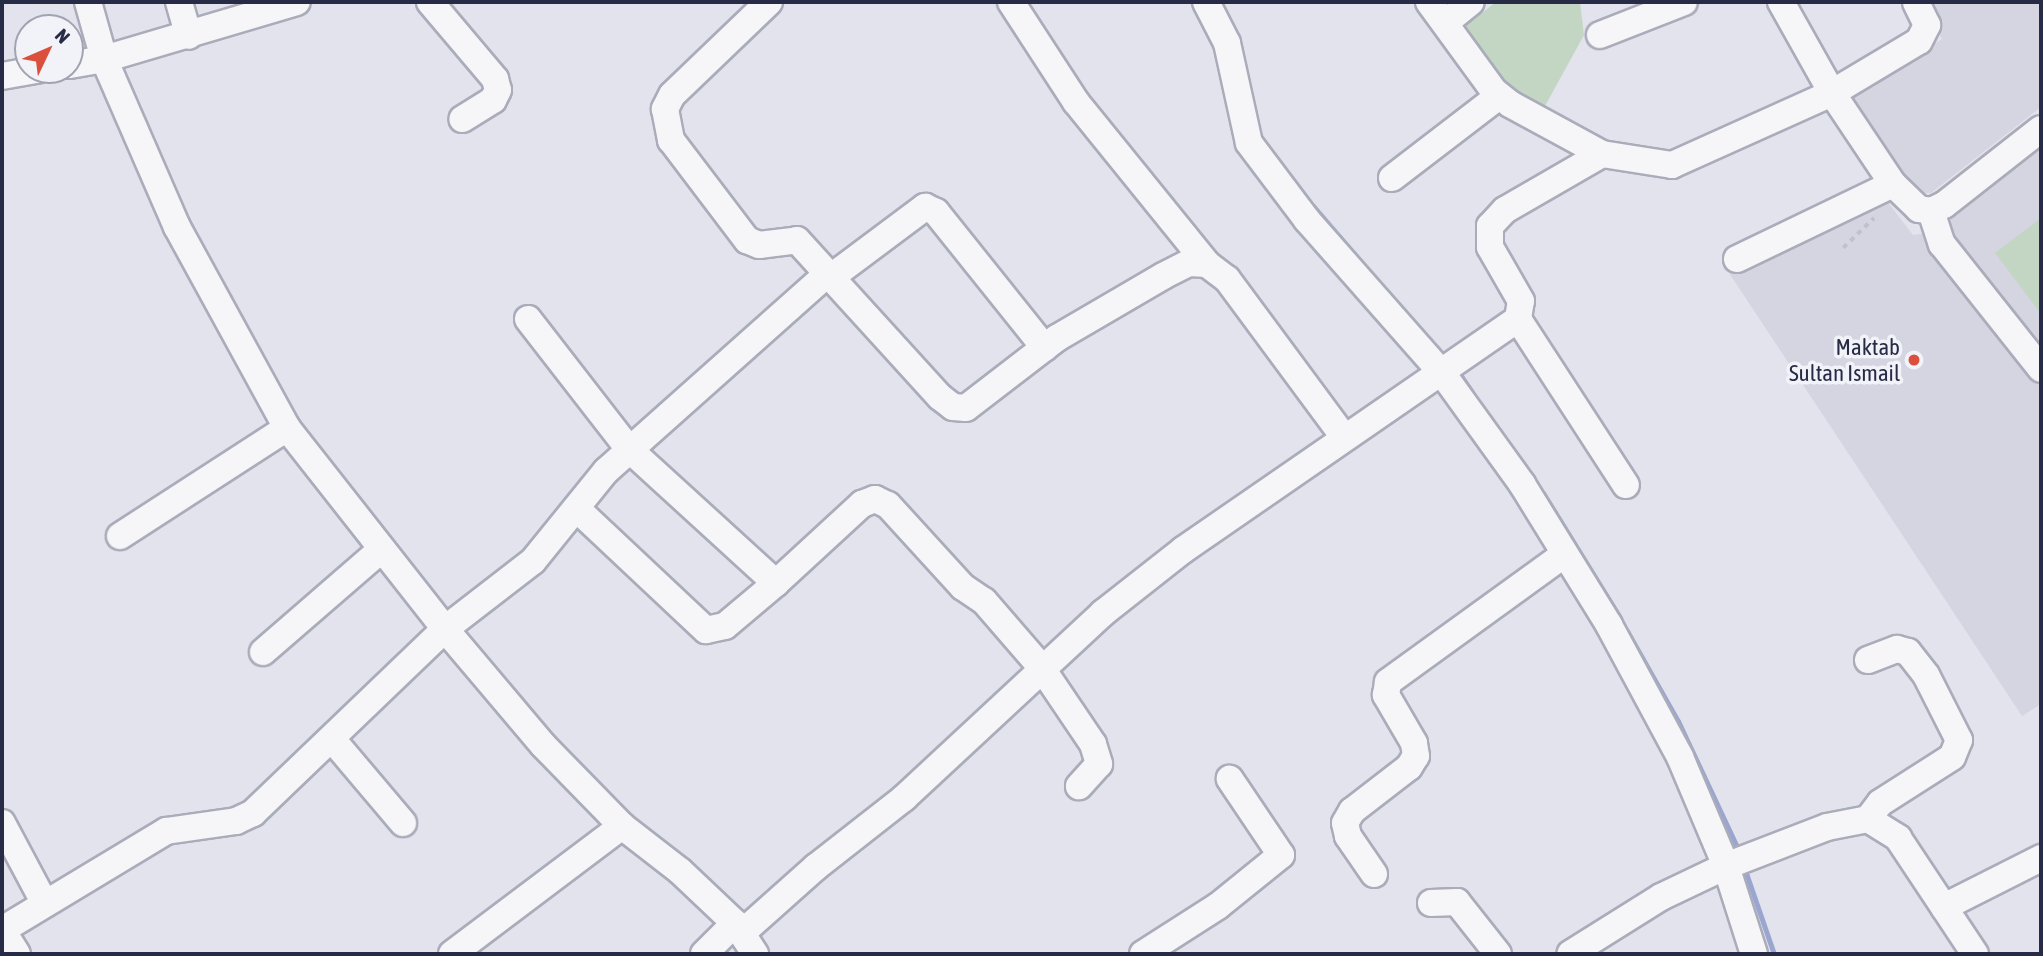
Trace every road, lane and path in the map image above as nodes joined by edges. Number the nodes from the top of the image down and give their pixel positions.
1 (88, 2) edge
2 (178, 2) edge
3 (296, 2) edge
4 (430, 2) edge
5 (769, 2) edge
6 (1010, 2) edge
7 (1206, 2) edge
8 (1429, 2) edge
9 (1471, 2) edge
10 (1684, 2) edge
11 (1781, 2) edge
12 (1916, 2) edge
13 (1445, 23) junction
14 (1601, 34) dead end
15 (189, 36) junction
16 (104, 59) junction
17 (84, 63) edge
18 (1832, 93) junction
19 (1499, 96) junction
20 (462, 119) dead end
21 (2041, 129) edge
22 (1601, 154) junction
23 (1392, 178) dead end
24 (1893, 184) junction
25 (1931, 211) junction
26 (1737, 259) dead end
27 (1207, 264) junction
28 (829, 276) junction
29 (528, 318) dead end
30 (1518, 319) junction
31 (1045, 348) junction
32 (2041, 369) edge
33 (1442, 373) junction
34 (287, 428) junction
35 (1344, 437) junction
36 (629, 449) junction
37 (1626, 485) dead end
38 (577, 509) junction
39 (120, 536) dead end
40 (382, 549) junction
41 (1565, 554) junction
42 (776, 583) junction
43 (445, 629) junction
44 (263, 652) dead end
45 (1868, 660) dead end
46 (1041, 667) junction
47 (332, 739) junction
48 (1230, 779) dead end
49 (1079, 786) dead end
50 (1868, 819) junction
51 (2, 823) edge
52 (403, 823) dead end
53 (622, 826) junction
54 (2041, 858) edge
55 (1726, 866) junction
56 (1374, 874) dead end
57 (44, 902) junction
58 (1431, 903) dead end
59 (1944, 907) junction
60 (2, 930) edge
61 (744, 936) edge
62 (1575, 953) edge
63 (17, 954) edge
64 (453, 954) edge
65 (705, 954) edge
66 (1143, 954) edge
67 (1498, 954) edge
68 (1754, 954) edge
69 (1975, 954) edge

1 - 16 street
2 - 15 street
3 - 15 street
4 - 20 street
5 - 28 street
6 - 27 street
7 - 33 street
8 - 13 street
9 - 13 street
10 - 14 street
11 - 18 street
12 - 18 street
13 - 19 street
15 - 16 street
16 - 17 street
16 - 34 street
18 - 22 street
18 - 24 street
19 - 22 street
19 - 23 street
21 - 25 street
22 - 30 street
24 - 25 street
24 - 26 street
25 - 32 street
27 - 31 street
27 - 35 street
28 - 31 street
28 - 31 street
28 - 36 street
29 - 36 street
30 - 33 street
30 - 37 street
33 - 35 street
33 - 41 street
34 - 39 street
34 - 40 street
35 - 46 street
36 - 38 street
36 - 42 street
38 - 42 street
38 - 43 street
40 - 43 street
40 - 44 street
41 - 55 street
41 - 56 street
42 - 46 street
43 - 47 street
43 - 53 street
45 - 50 street
46 - 49 street
46 - 61 street
47 - 52 street
47 - 57 street
48 - 66 street
50 - 55 street
50 - 59 street
51 - 57 street
53 - 61 street
53 - 64 street
54 - 59 street
55 - 62 street
55 - 68 street
57 - 60 street
58 - 67 street
59 - 69 street
60 - 63 street
61 - 65 street

